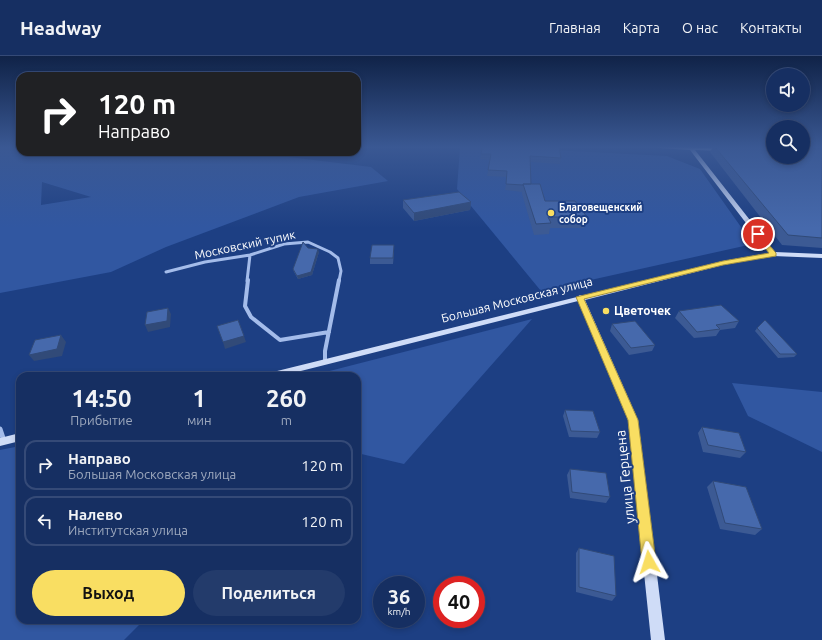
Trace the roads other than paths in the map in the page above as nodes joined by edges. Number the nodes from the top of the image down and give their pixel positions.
1 (711, 174) edge
2 (773, 254) junction
3 (250, 255) junction
4 (822, 256) edge
5 (166, 272) dead end
6 (580, 297) junction
7 (329, 332) junction
8 (325, 362) junction
9 (285, 372) edge
10 (0, 429) edge
11 (16, 438) edge
12 (2, 441) edge
13 (658, 640) edge

1 - 2 main road
2 - 4 main road, Большая Московская улица
2 - 6 main road, Большая Московская улица
3 - 5 street, Московский тупик
3 - 7 street
3 - 7 street, Московский тупик
6 - 8 main road, Большая Московская улица
6 - 13 main road, улица Герцена
7 - 8 street, Московский тупик
8 - 9 main road, Большая Московская улица
10 - 12 street
11 - 12 main road

